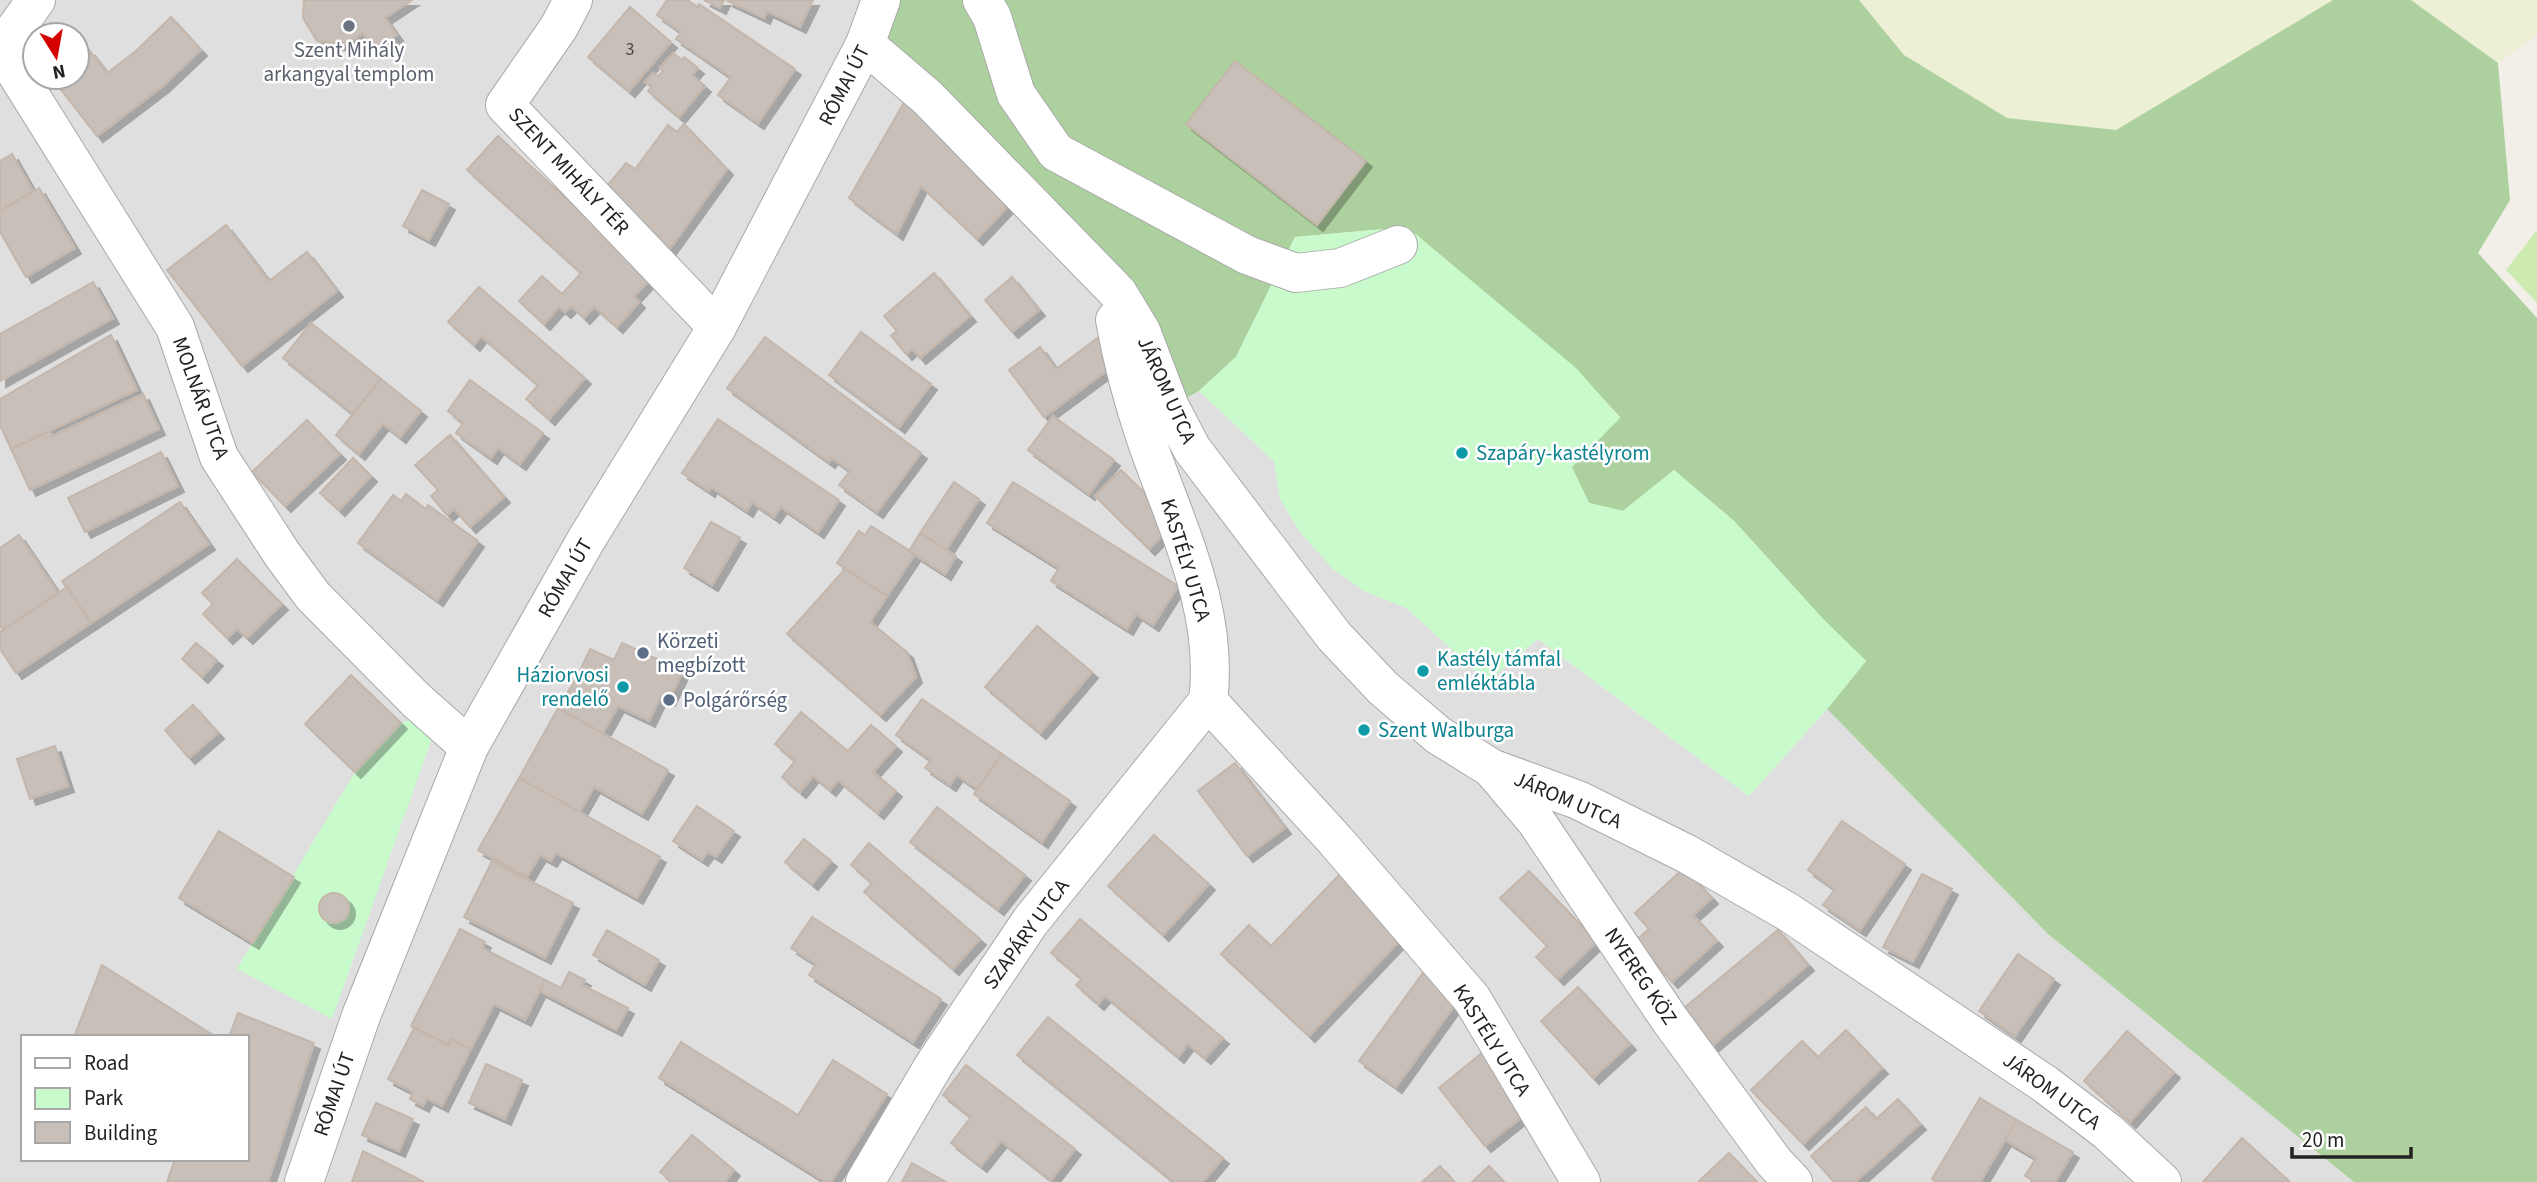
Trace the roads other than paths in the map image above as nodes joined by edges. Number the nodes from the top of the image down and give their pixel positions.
1 (36, 0) edge
2 (573, 0) edge
3 (881, 0) edge
4 (982, 0) edge
5 (865, 44) junction
6 (0, 48) edge
7 (1398, 245) dead end
8 (1109, 283) junction
9 (717, 327) junction
10 (1208, 701) junction
11 (469, 747) junction
12 (1491, 768) junction
13 (304, 1182) edge
14 (865, 1182) edge
15 (1581, 1182) edge
16 (1793, 1182) edge
17 (2162, 1182) edge

1 - 6 street
2 - 9 street, SZENT MIHÁLY TÉR
3 - 5 street, RÓMAI ÚT
4 - 7 street
5 - 8 street
5 - 9 street, RÓMAI ÚT
6 - 11 street, MOLNÁR UTCA
8 - 10 street, KASTÉLY UTCA
8 - 12 street, JÁROM UTCA
9 - 11 street, RÓMAI ÚT
10 - 14 street, SZAPÁRY UTCA
10 - 15 street, KASTÉLY UTCA
11 - 13 street, RÓMAI ÚT
12 - 16 street, NYEREG KÖZ
12 - 17 street, JÁROM UTCA

